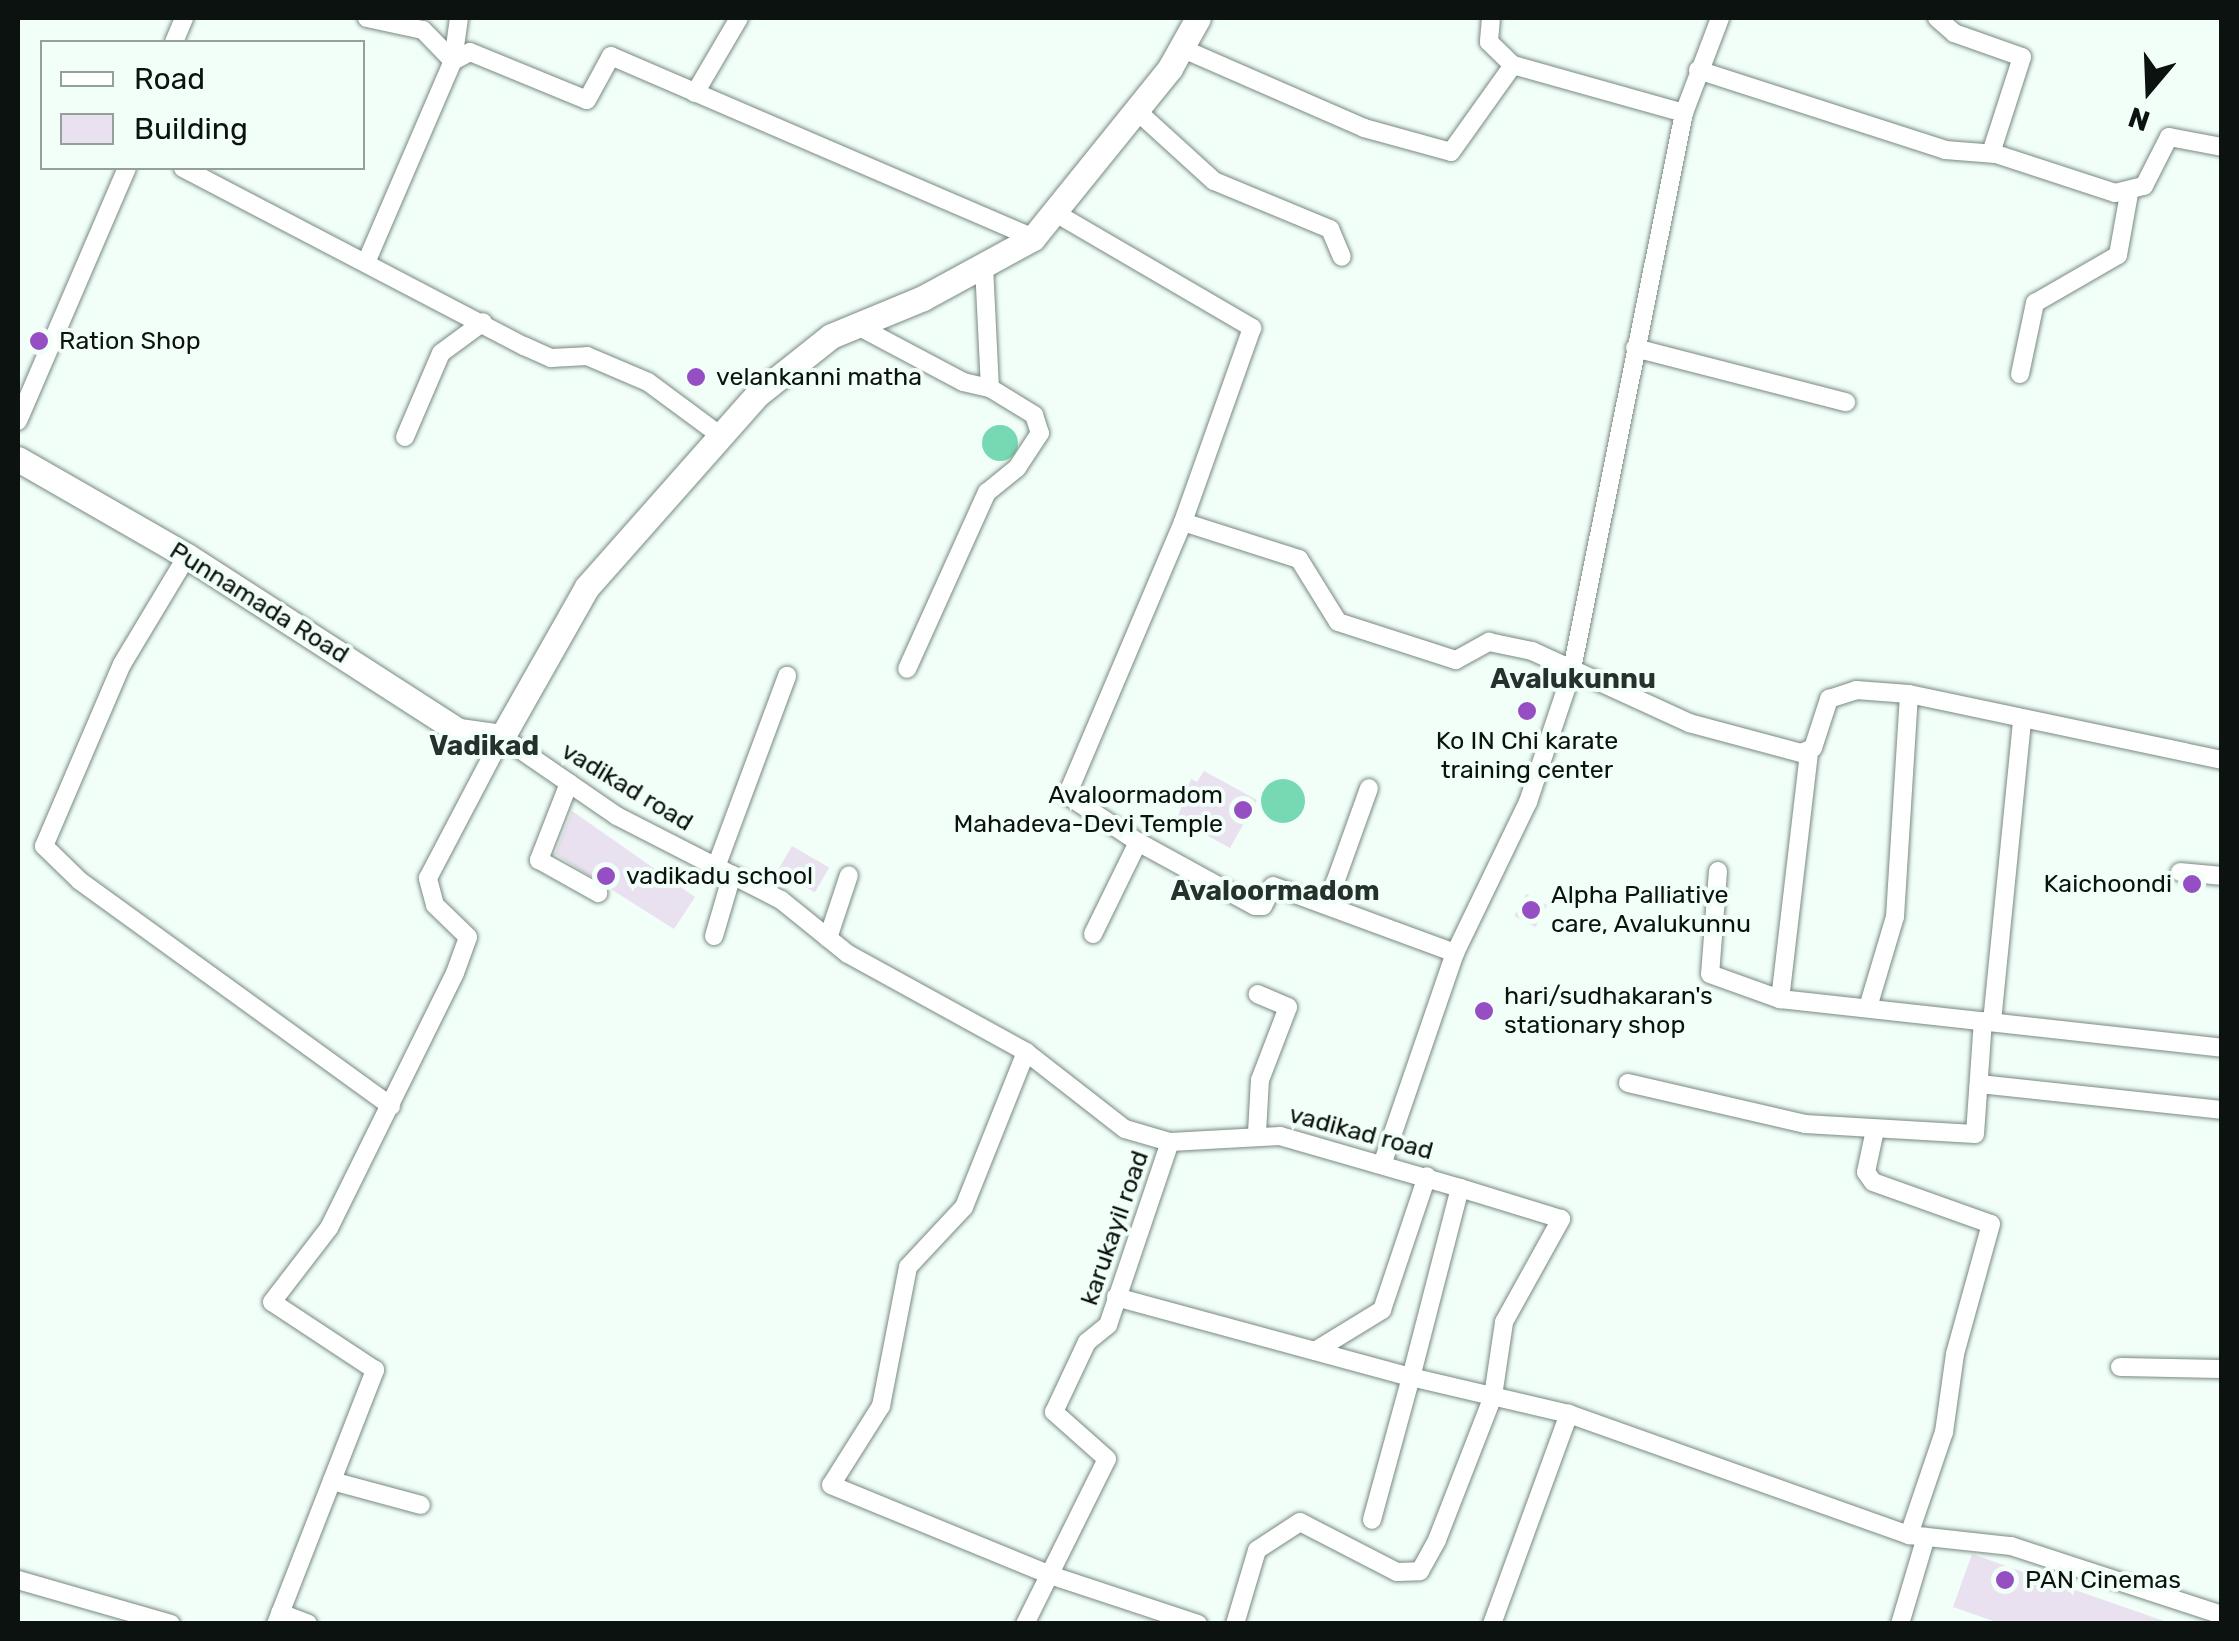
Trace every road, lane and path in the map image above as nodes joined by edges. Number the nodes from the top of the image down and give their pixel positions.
1 (368, 18) edge
2 (459, 18) edge
3 (739, 18) edge
4 (1198, 18) edge
5 (1491, 18) edge
6 (1720, 18) edge
7 (1937, 18) edge
8 (1180, 48) junction
9 (454, 61) junction
10 (1513, 65) junction
11 (1698, 70) junction
12 (695, 93) junction
13 (1137, 110) junction
14 (1684, 113) junction
15 (2222, 147) edge
16 (1990, 154) junction
17 (125, 170) edge
18 (187, 170) edge
19 (2129, 194) junction
20 (1058, 215) junction
21 (1034, 238) junction
22 (1342, 256) dead end
23 (368, 258) junction
24 (984, 266) junction
25 (483, 322) junction
26 (856, 326) junction
27 (1635, 348) junction
28 (2020, 374) dead end
29 (990, 388) junction
30 (1846, 402) dead end
31 (18, 421) edge
32 (721, 436) junction
33 (405, 437) dead end
34 (18, 459) edge
35 (1183, 522) junction
36 (188, 556) junction
37 (907, 669) dead end
38 (1571, 674) junction
39 (787, 676) dead end
40 (1909, 694) junction
41 (2022, 719) junction
42 (502, 737) junction
43 (1810, 753) junction
44 (2222, 760) edge
45 (568, 783) junction
46 (1368, 788) dead end
47 (1138, 842) junction
48 (724, 871) junction
49 (1718, 872) dead end
50 (2180, 872) dead end
51 (850, 875) dead end
52 (2222, 876) edge
53 (598, 893) dead end
54 (1328, 902) junction
55 (1093, 934) dead end
56 (714, 936) dead end
57 (828, 938) junction
58 (1455, 953) junction
59 (1258, 994) dead end
60 (1780, 998) junction
61 (1869, 1004) junction
62 (1988, 1021) junction
63 (2222, 1048) edge
64 (1026, 1052) junction
65 (1628, 1084) dead end
66 (1978, 1084) junction
67 (391, 1106) junction
68 (2222, 1110) edge
69 (1876, 1130) junction
70 (1257, 1133) junction
71 (1170, 1142) junction
72 (1383, 1162) junction
73 (1427, 1176) junction
74 (1460, 1188) junction
75 (1116, 1297) junction
76 (1316, 1351) junction
77 (2120, 1367) dead end
78 (2222, 1369) edge
79 (1411, 1377) junction
80 (1494, 1396) junction
81 (1569, 1414) junction
82 (332, 1481) junction
83 (422, 1505) dead end
84 (1372, 1520) dead end
85 (1918, 1536) junction
86 (1050, 1575) junction
87 (18, 1580) edge
88 (2222, 1615) edge
89 (278, 1618) edge
90 (171, 1624) edge
91 (308, 1624) edge
92 (1025, 1624) edge
93 (1198, 1624) edge
94 (1235, 1624) edge
95 (1492, 1624) edge
96 (1900, 1624) edge

1 - 9 street
2 - 9 street
3 - 12 street
4 - 8 main road
5 - 10 street
6 - 11 street
7 - 16 street
8 - 10 street
8 - 13 main road
9 - 12 street
9 - 23 street
10 - 14 street
11 - 14 street
11 - 16 street
12 - 21 street
13 - 20 main road
13 - 22 street
14 - 27 street
15 - 19 street
16 - 19 street
17 - 31 street
18 - 23 street
19 - 28 street
20 - 21 main road
20 - 35 street
21 - 24 main road
23 - 25 street
24 - 26 main road
24 - 29 street
25 - 32 street
25 - 33 street
26 - 29 street
26 - 32 main road
27 - 30 street
27 - 38 street
29 - 37 street
32 - 42 main road
34 - 36 main road, Punnamada Road
35 - 38 street
35 - 47 street
36 - 42 main road, Punnamada Road
36 - 67 street
38 - 43 street
38 - 58 street
39 - 48 street
40 - 41 street
40 - 43 street
40 - 61 street
41 - 44 street
41 - 62 street
42 - 45 street, vadikad road
42 - 67 street
43 - 60 street
45 - 48 street, vadikad road
45 - 53 street
46 - 54 street
47 - 54 street
47 - 55 street
48 - 56 street
48 - 57 street, vadikad road
49 - 60 street
50 - 52 street
51 - 57 street
54 - 58 street
57 - 64 street, vadikad road
58 - 72 street
59 - 70 street
60 - 61 street
61 - 62 street
62 - 63 street
62 - 66 street
64 - 71 street, vadikad road
64 - 86 street
65 - 69 street
66 - 68 street
66 - 69 street
67 - 82 street
69 - 85 street
70 - 71 street, vadikad road
70 - 72 street, vadikad road
71 - 75 street, karukayil road
72 - 73 street, vadikad road
73 - 74 street, vadikad road
73 - 76 street
74 - 79 street
74 - 80 street, vadikad road
75 - 76 street
75 - 86 street, karukayil road
76 - 79 street
77 - 78 street
79 - 80 street
79 - 84 street
80 - 81 street
80 - 94 street
81 - 85 street
81 - 95 street
82 - 83 street
82 - 89 street
85 - 88 street
85 - 96 street
86 - 92 street, karukayil road
86 - 93 street
87 - 90 street
89 - 91 street

